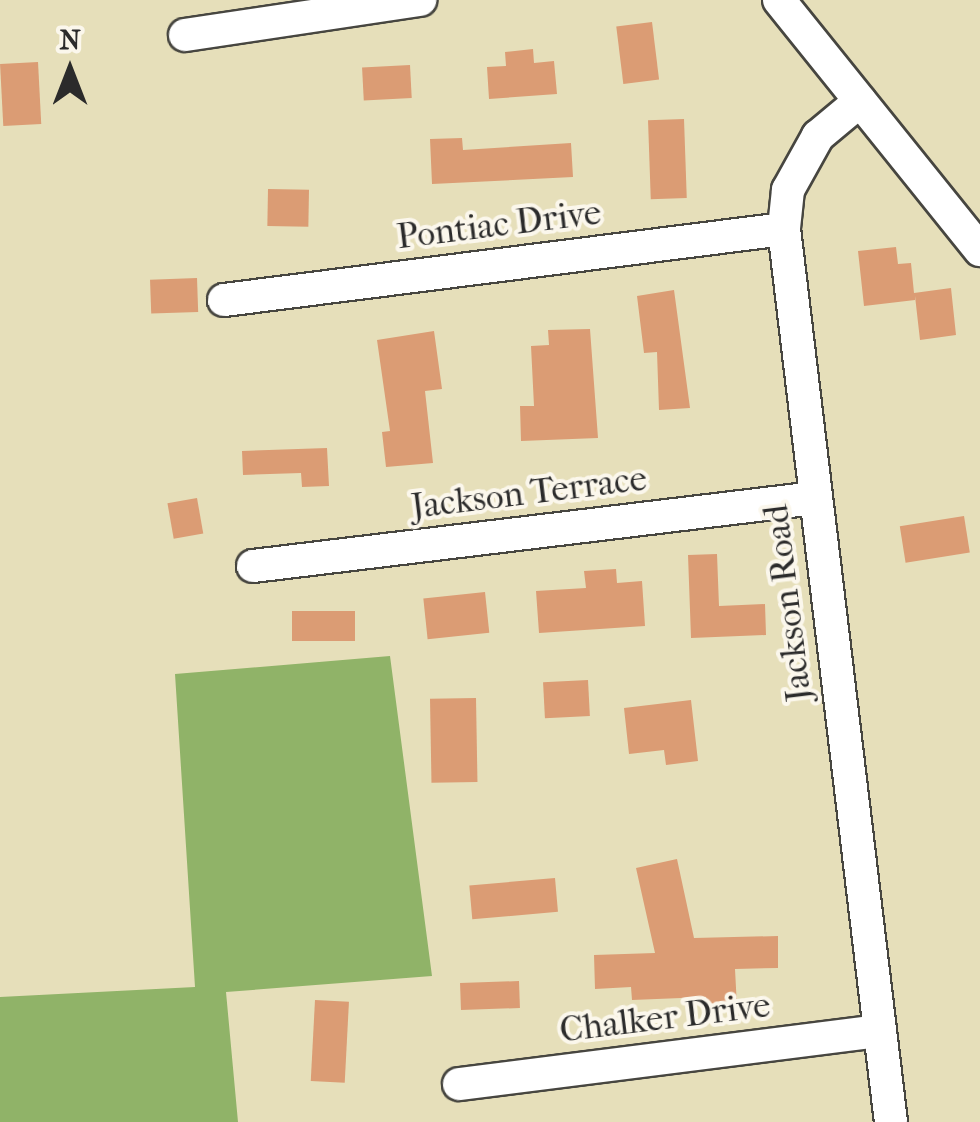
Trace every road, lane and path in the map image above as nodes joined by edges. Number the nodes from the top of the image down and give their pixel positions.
1 (420, 0) edge
2 (779, 0) edge
3 (185, 36) dead end
4 (860, 102) junction
5 (784, 230) junction
6 (980, 250) edge
7 (224, 300) dead end
8 (815, 498) junction
9 (253, 566) dead end
10 (880, 1032) junction
11 (460, 1084) dead end
12 (892, 1122) edge

1 - 3 street
2 - 4 street
4 - 5 street, Jackson Road
4 - 6 street
5 - 7 street, Pontiac Drive
5 - 8 street, Jackson Road
8 - 9 street, Jackson Terrace
8 - 10 street, Jackson Road
10 - 11 street, Chalker Drive
10 - 12 street, Jackson Road

